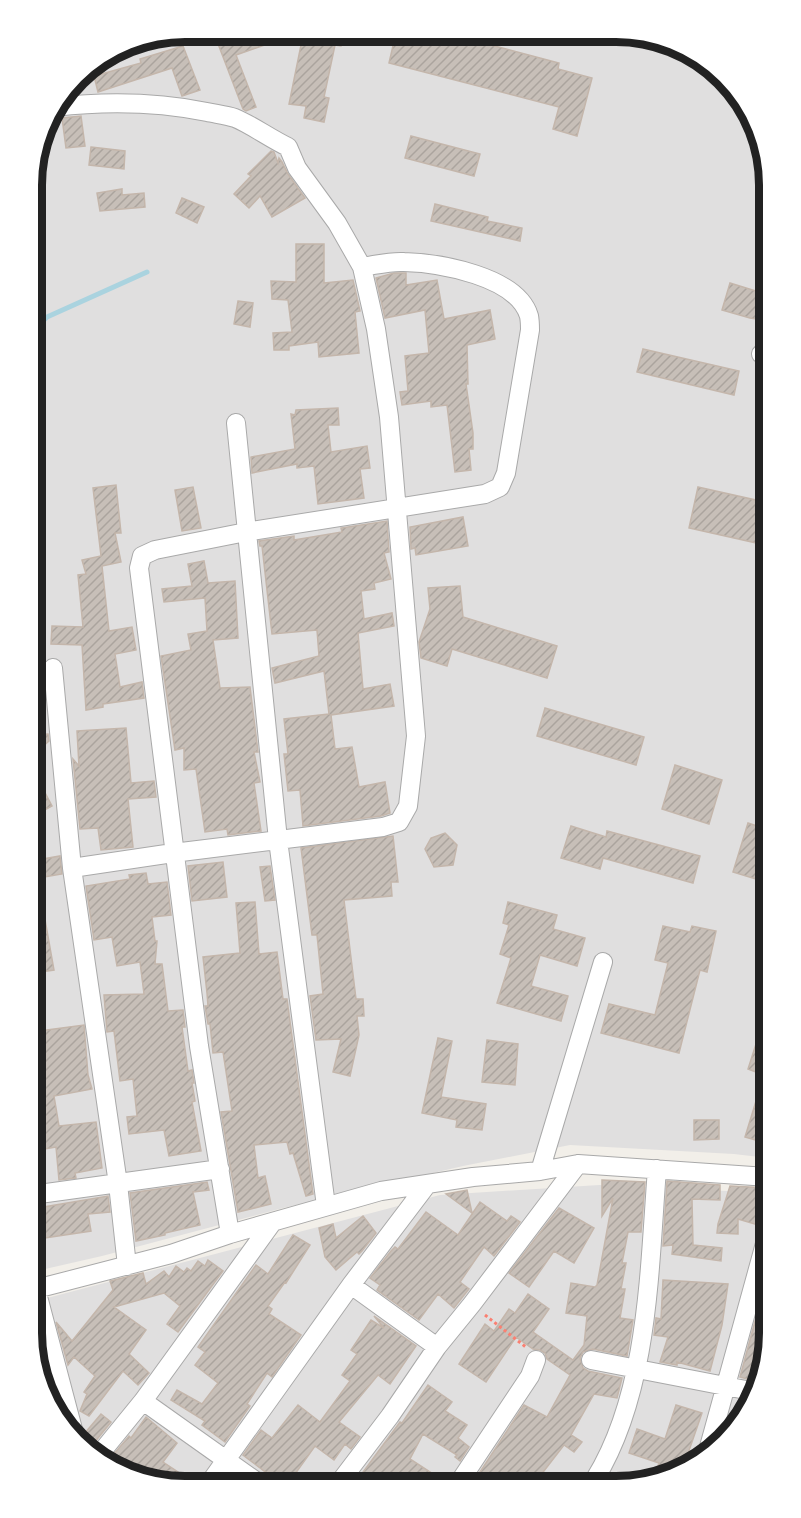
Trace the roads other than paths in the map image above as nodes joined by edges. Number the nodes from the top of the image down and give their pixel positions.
1 (67, 106) edge
2 (362, 267) junction
3 (236, 423) dead end
4 (397, 507) junction
5 (246, 532) junction
6 (53, 668) dead end
7 (278, 840) junction
8 (173, 853) junction
9 (72, 868) junction
10 (603, 962) dead end
11 (578, 1164) junction
12 (220, 1169) junction
13 (657, 1169) junction
14 (540, 1171) junction
15 (759, 1176) edge
16 (118, 1184) junction
17 (426, 1186) junction
18 (42, 1193) edge
19 (326, 1206) junction
20 (272, 1223) junction
21 (230, 1234) junction
22 (759, 1265) edge
23 (127, 1266) junction
24 (351, 1285) junction
25 (42, 1287) edge
26 (42, 1318) edge
27 (437, 1347) junction
28 (536, 1360) road end
29 (591, 1360) dead end
30 (638, 1369) junction
31 (726, 1387) junction
32 (746, 1390) edge
33 (143, 1401) junction
34 (69, 1416) edge
35 (711, 1439) edge
36 (103, 1450) edge
37 (226, 1458) junction
38 (214, 1476) edge
39 (250, 1476) edge
40 (344, 1476) edge
41 (463, 1476) edge
42 (597, 1476) edge

1 - 2 street
2 - 4 street
2 - 4 street
3 - 5 street
4 - 5 street
4 - 7 street
5 - 7 street
5 - 8 street
6 - 9 street
7 - 8 street
7 - 19 street
8 - 9 street
8 - 12 street
9 - 16 street
10 - 14 street
11 - 13 street
11 - 14 street
11 - 27 street
12 - 16 street
12 - 21 street
13 - 15 street
13 - 30 street
14 - 17 street
16 - 18 street
16 - 23 street
17 - 19 street
17 - 24 street
19 - 20 street
20 - 21 street
20 - 33 street
21 - 23 street
22 - 31 street
23 - 25 street
24 - 27 street
24 - 37 street
26 - 34 street
27 - 40 street
28 - 41 street
29 - 30 street
30 - 31 street
30 - 42 street
31 - 32 street
31 - 35 street
33 - 36 street
33 - 37 street
37 - 38 street
37 - 39 street

